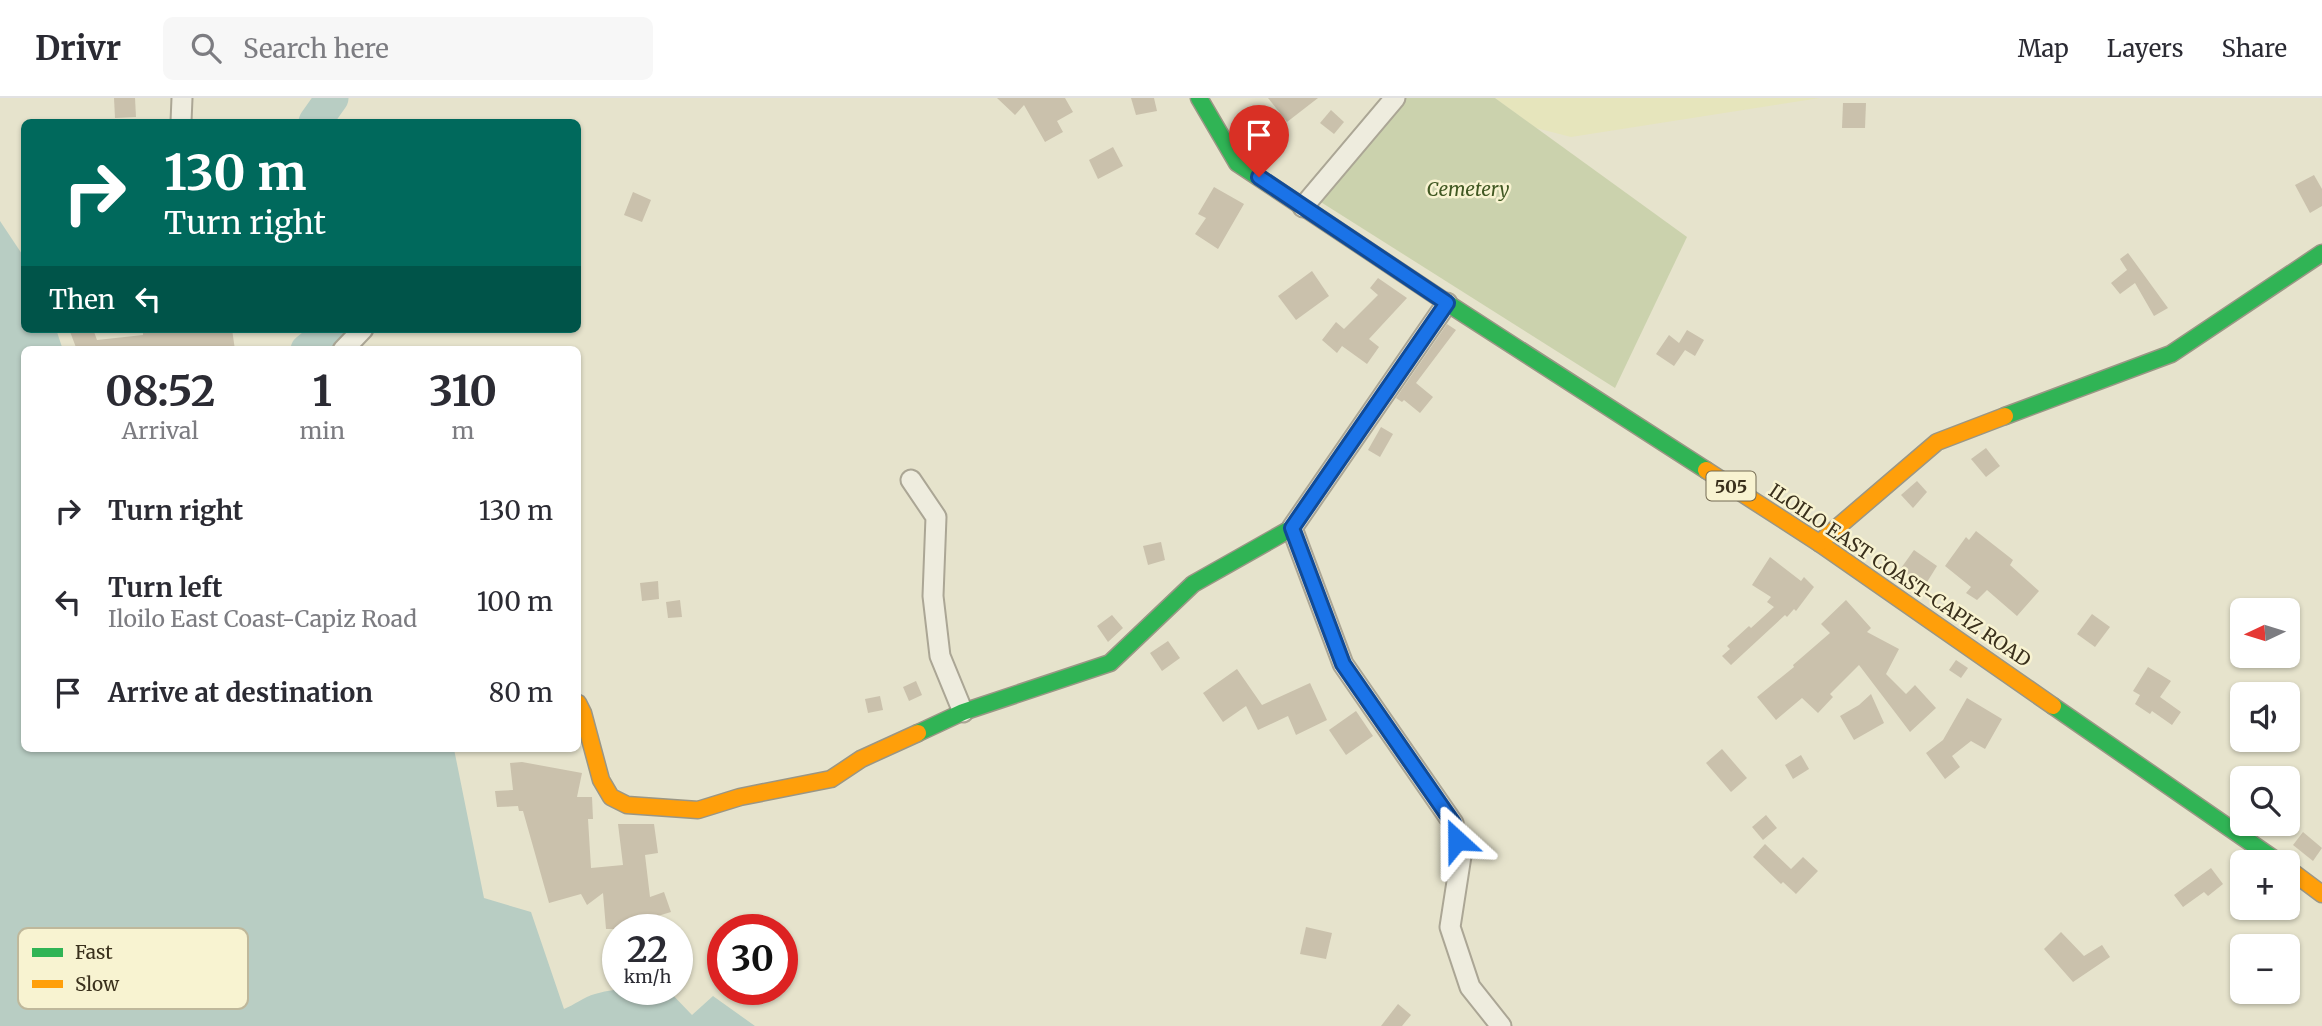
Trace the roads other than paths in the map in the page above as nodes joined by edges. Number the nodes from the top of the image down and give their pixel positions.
1 (182, 98) edge
2 (1199, 98) edge
3 (1395, 98) edge
4 (181, 119) edge
5 (1303, 207) junction
6 (2322, 253) edge
7 (1447, 303) junction
8 (359, 333) edge
9 (347, 346) edge
10 (911, 481) dead end
11 (1292, 528) junction
12 (1819, 543) junction
13 (581, 709) edge
14 (963, 712) junction
15 (2261, 850) edge
16 (2300, 878) edge
17 (2322, 894) edge
18 (1500, 1026) edge

1 - 4 street
2 - 5 street, ILOILO EAST COAST-CAPIZ ROAD / 505
3 - 5 street
5 - 7 street, ILOILO EAST COAST-CAPIZ ROAD / 505
6 - 12 street
7 - 11 street
7 - 12 street, ILOILO EAST COAST-CAPIZ ROAD / 505
8 - 9 street
10 - 14 street
11 - 14 street
11 - 18 street
12 - 15 street, ILOILO EAST COAST-CAPIZ ROAD / 505
13 - 14 street
16 - 17 street

